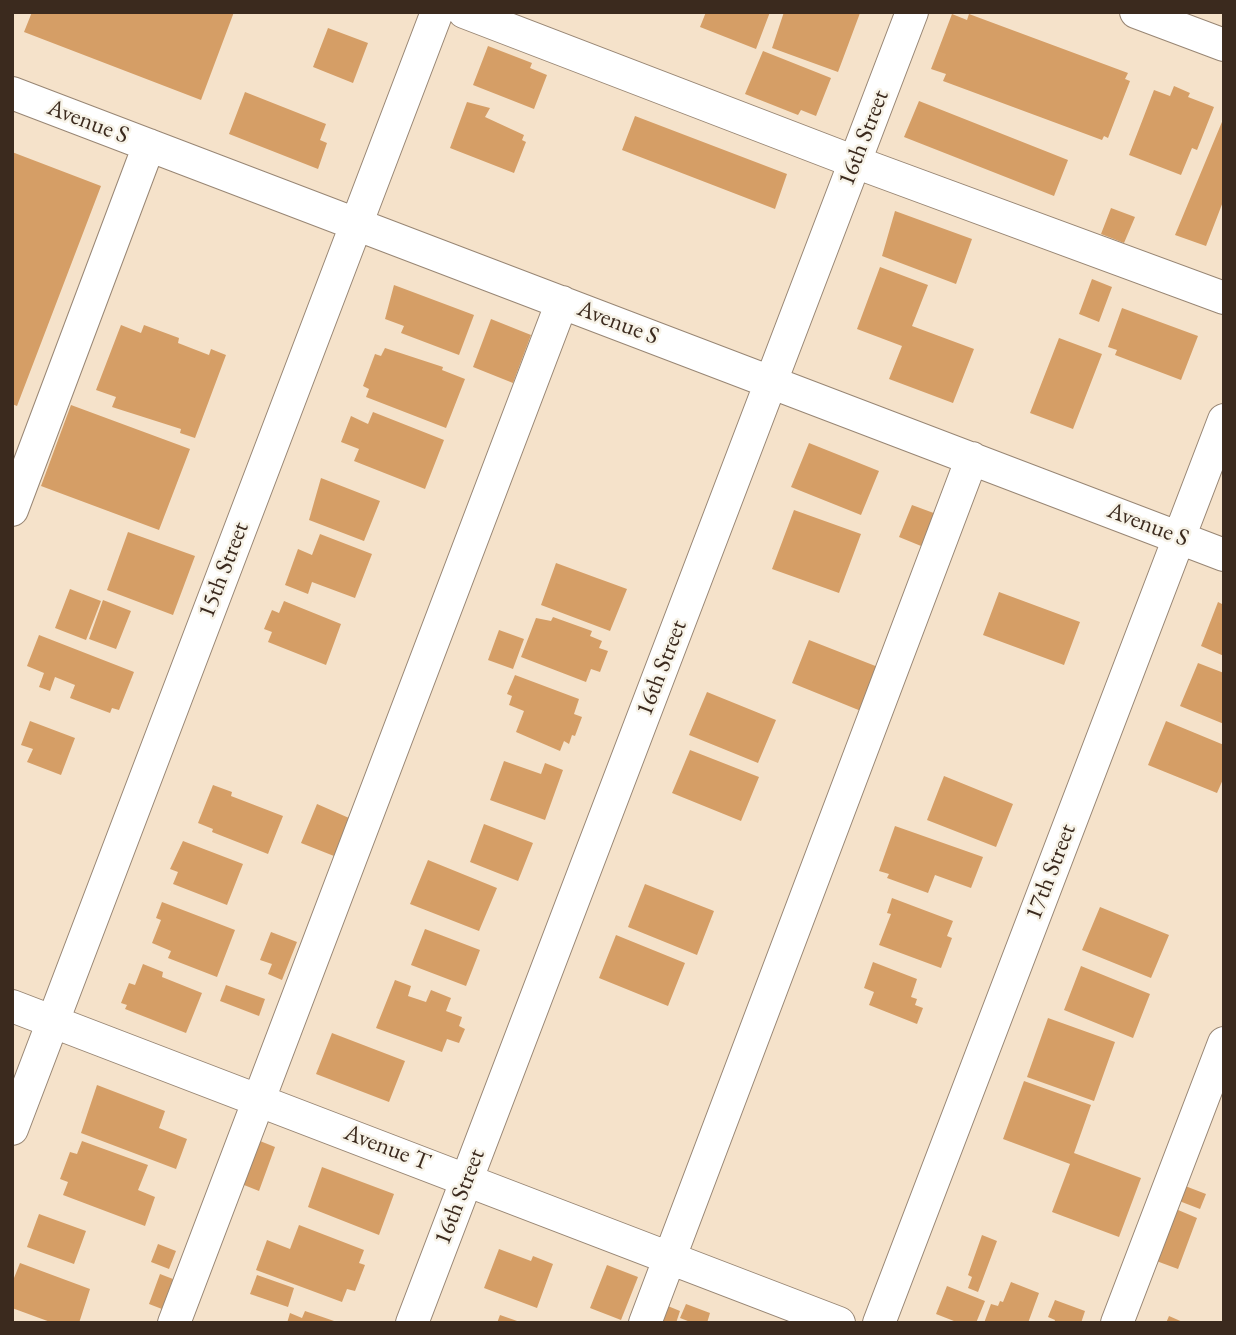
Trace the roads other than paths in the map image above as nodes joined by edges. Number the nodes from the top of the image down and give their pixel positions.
1 (437, 12) edge
2 (464, 12) edge
3 (912, 12) edge
4 (1136, 12) edge
5 (1224, 46) edge
6 (12, 93) edge
7 (149, 145) junction
8 (855, 162) junction
9 (356, 224) junction
10 (1224, 298) edge
11 (562, 302) junction
12 (771, 381) junction
13 (1224, 420) edge
14 (972, 458) junction
15 (12, 510) edge
16 (1179, 537) junction
17 (1224, 555) edge
18 (12, 1006) edge
19 (53, 1021) junction
20 (1224, 1043) edge
21 (259, 1100) junction
22 (12, 1129) edge
23 (467, 1179) junction
24 (671, 1256) junction
25 (174, 1323) edge
26 (412, 1323) edge
27 (645, 1323) edge
28 (839, 1323) edge
29 (879, 1323) edge
30 (1117, 1323) edge

1 - 9 street, 15th Street
2 - 8 street
3 - 8 street, 16th Street
4 - 5 street
6 - 7 street, Avenue S
7 - 9 street, Avenue S
7 - 15 street
8 - 10 street
8 - 12 street, 16th Street
9 - 11 street, Avenue S
9 - 19 street, 15th Street
11 - 12 street, Avenue S
11 - 21 street
12 - 14 street, Avenue S
12 - 23 street, 16th Street
13 - 16 street, 17th Street
14 - 16 street, Avenue S
14 - 24 street
16 - 17 street, Avenue S
16 - 29 street, 17th Street
18 - 19 street, Avenue T
19 - 21 street, Avenue T
19 - 22 street, 15th Street
20 - 30 street
21 - 23 street, Avenue T
21 - 25 street
23 - 24 street, Avenue T
23 - 26 street, 16th Street
24 - 27 street
24 - 28 street, Avenue T

